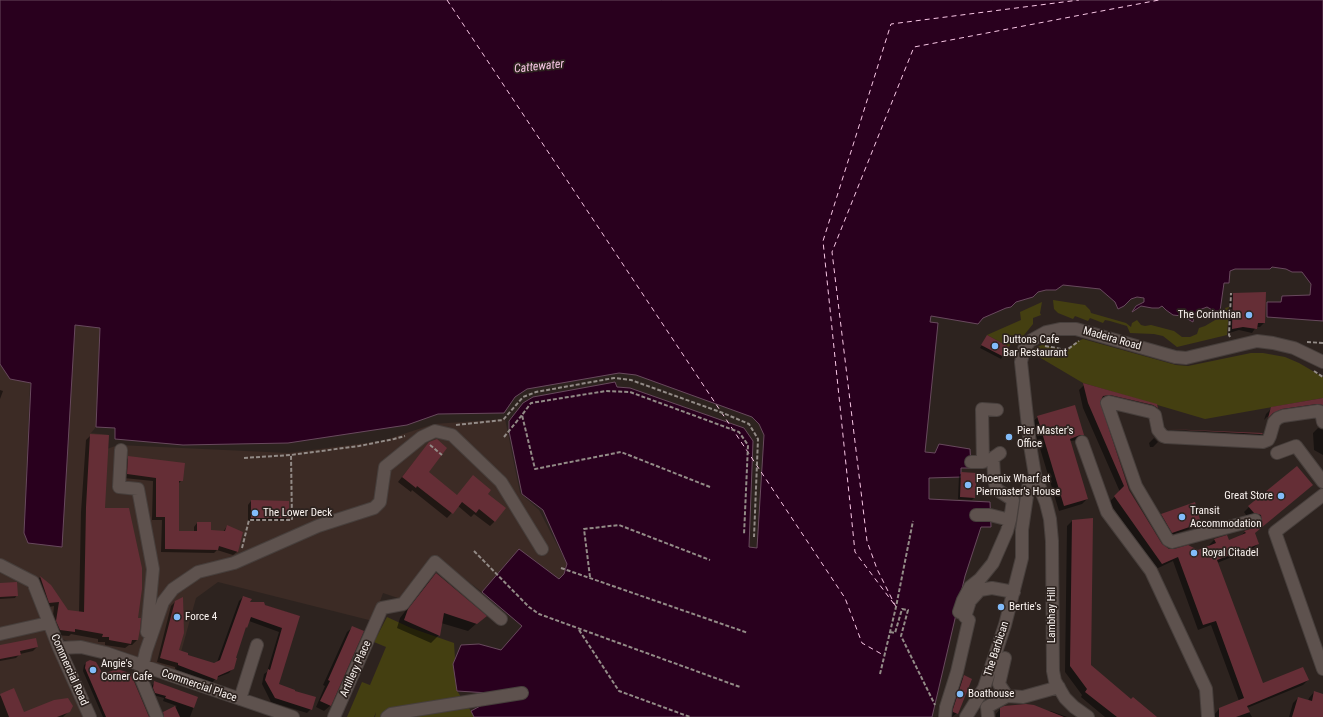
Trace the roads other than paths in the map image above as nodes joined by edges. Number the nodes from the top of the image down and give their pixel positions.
1 (1323, 362) edge
2 (997, 410) dead end
3 (1323, 422) edge
4 (1082, 442) dead end
5 (121, 450) dead end
6 (1000, 453) dead end
7 (1277, 453) dead end
8 (971, 462) dead end
9 (1029, 482) dead end
10 (1323, 482) edge
11 (1321, 498) edge
12 (976, 515) dead end
13 (1010, 520) junction
14 (1255, 520) dead end
15 (1052, 541) joint
16 (542, 549) dead end
17 (0, 565) edge
18 (1014, 592) junction
19 (966, 616) junction
20 (501, 619) dead end
21 (48, 623) junction
22 (0, 634) edge
23 (257, 645) dead end
24 (59, 648) junction
25 (146, 651) junction
26 (1005, 658) dead end
27 (142, 666) junction
28 (1323, 669) edge
29 (1059, 687) junction
30 (522, 693) dead end
31 (1007, 696) junction
32 (240, 699) junction
33 (90, 717) edge
34 (157, 717) edge
35 (293, 717) edge
36 (334, 717) edge
37 (387, 717) edge
38 (945, 717) edge
39 (966, 717) edge
40 (988, 717) edge
41 (1088, 717) edge
42 (1208, 717) edge

1 - 15 street, Madeira Road
2 - 8 street
3 - 14 street
4 - 42 street
5 - 25 street
6 - 13 street
7 - 10 street
9 - 18 street, The Barbican
11 - 28 street
12 - 13 street
13 - 19 street
15 - 29 street, Lambhay Hill
16 - 25 street
17 - 21 street, Commercial Road
18 - 19 street
18 - 39 street, The Barbican
19 - 38 street
20 - 36 street, Artillery Place
21 - 22 street
21 - 24 street, Commercial Road
23 - 32 street
24 - 27 street, Commercial Place
24 - 33 street, Commercial Road
25 - 27 street
26 - 31 street
27 - 32 street, Commercial Place
27 - 34 street
29 - 31 street
29 - 41 street, Lambhay Hill
30 - 37 street
31 - 40 street
32 - 35 street, Commercial Place

